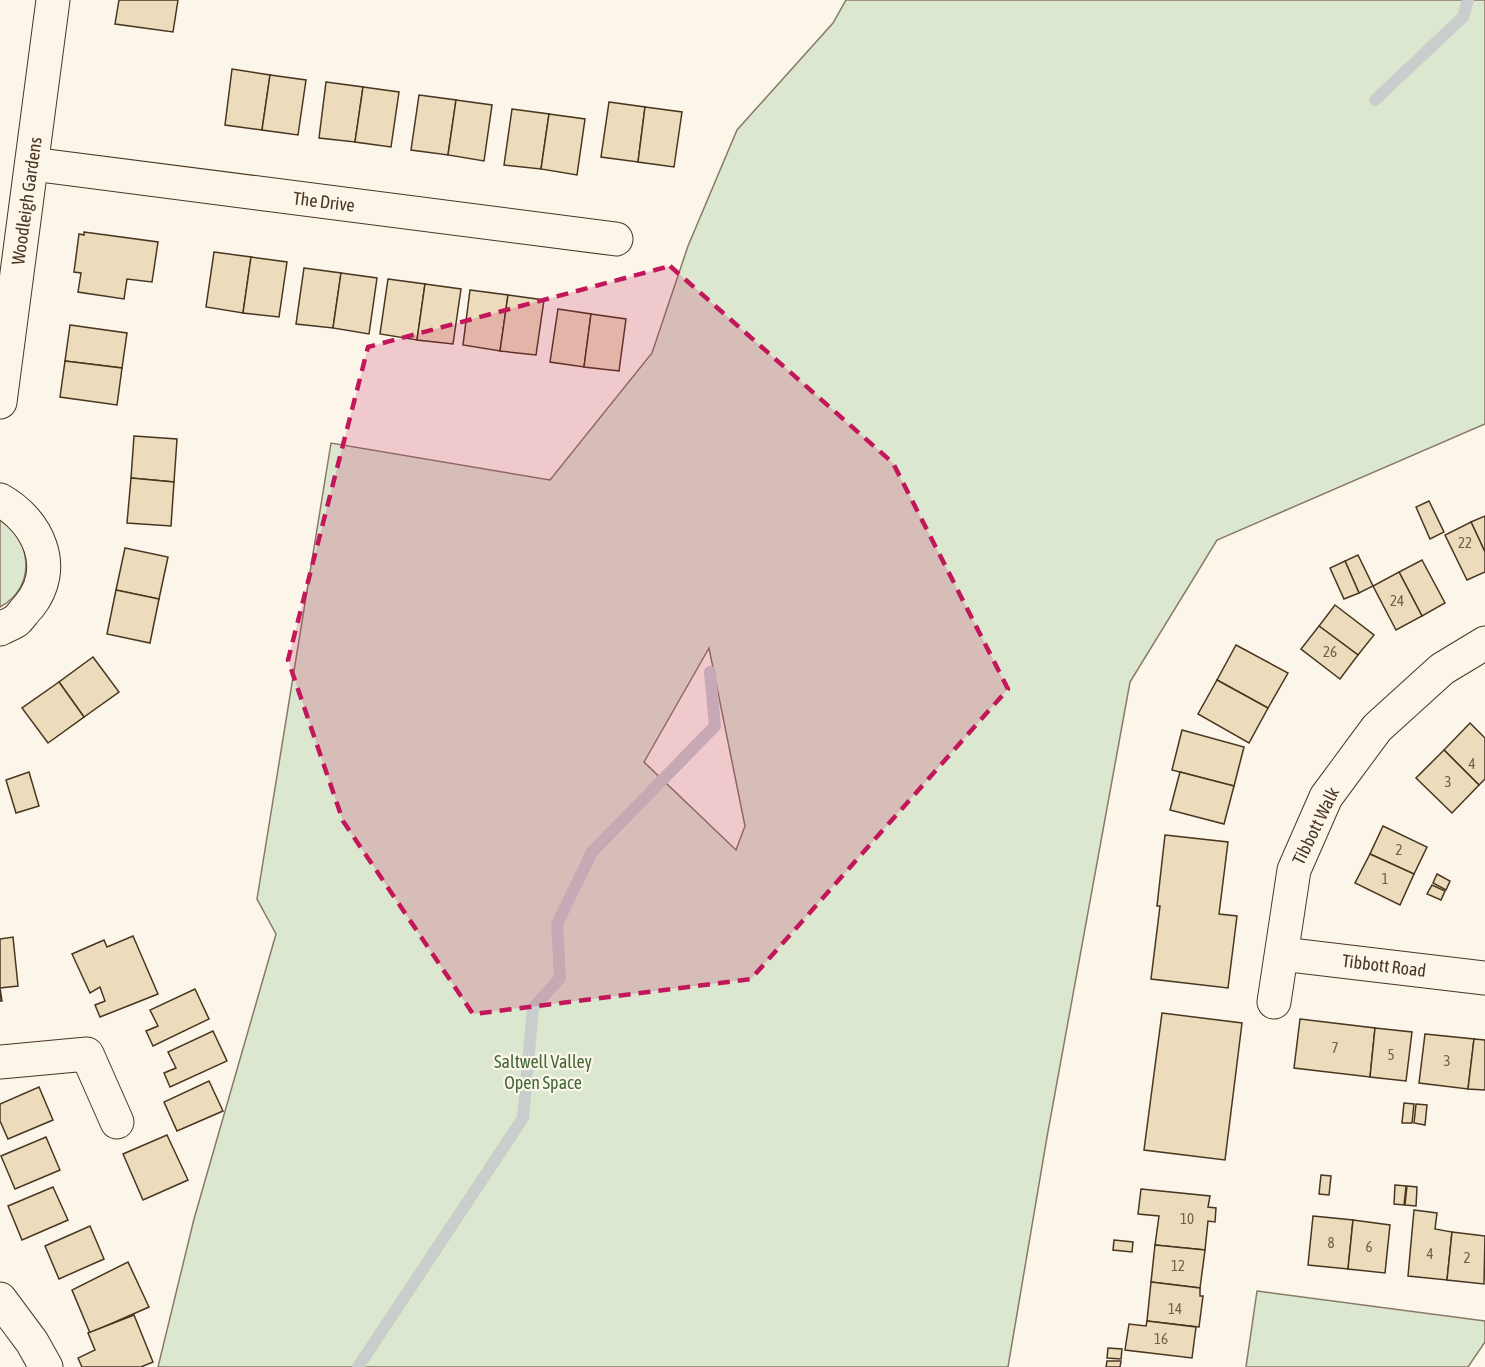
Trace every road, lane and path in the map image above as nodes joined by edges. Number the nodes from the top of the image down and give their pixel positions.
1 (53, 0) edge
2 (32, 164) junction
3 (616, 239) dead end
4 (0, 402) edge
5 (0, 500) edge
6 (0, 629) edge
7 (1485, 643) edge
8 (1282, 954) junction
9 (1485, 978) edge
10 (1274, 1002) dead end
11 (0, 1062) edge
12 (117, 1122) dead end
13 (0, 1299) edge
14 (46, 1367) edge

1 - 2 street, Woodleigh Gardens
2 - 3 street, The Drive
2 - 4 street, Woodleigh Gardens
5 - 6 street
7 - 8 street, Tibbott Walk
8 - 9 street, Tibbott Road
8 - 10 street, Tibbott Walk
11 - 12 street
13 - 14 street

